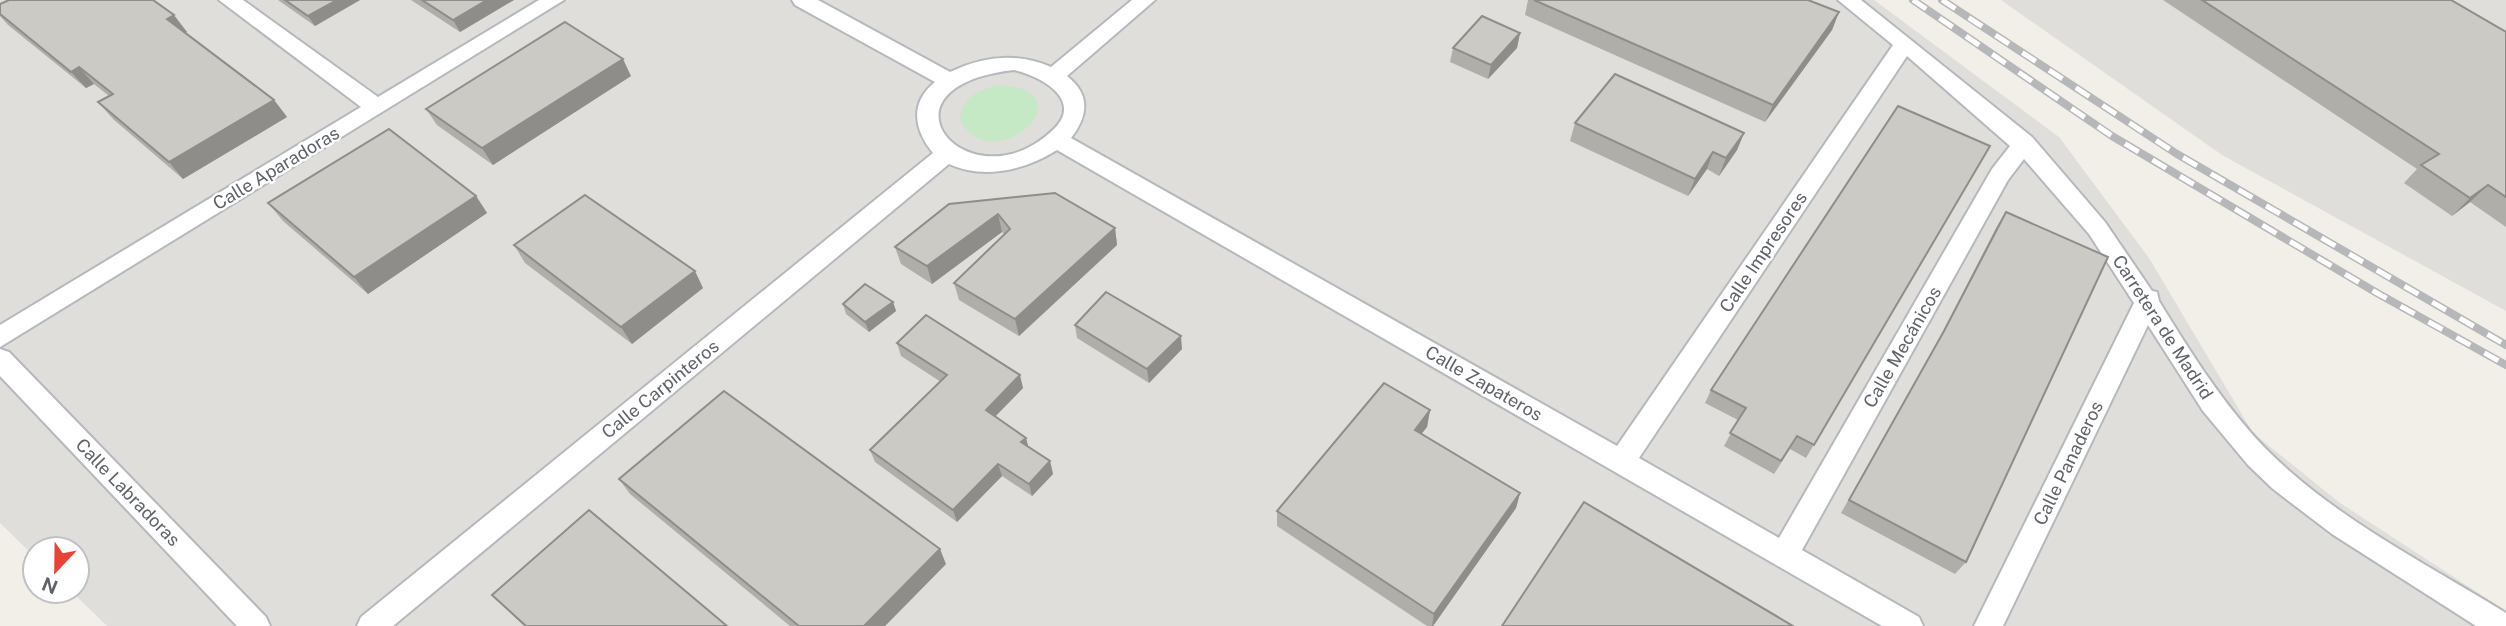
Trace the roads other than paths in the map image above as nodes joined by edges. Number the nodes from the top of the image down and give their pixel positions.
1 (229, 0) edge
2 (554, 0) edge
3 (802, 0) edge
4 (1145, 0) edge
5 (1848, 0) edge
6 (1905, 43) junction
7 (1055, 75) junction
8 (949, 81) junction
9 (376, 107) junction
10 (1058, 141) junction
11 (2024, 143) junction
12 (948, 153) junction
13 (2148, 299) junction
14 (0, 337) edge
15 (0, 359) edge
16 (1622, 461) junction
17 (1784, 555) junction
18 (256, 626) edge
19 (371, 626) edge
20 (1909, 626) edge
21 (1988, 626) edge
22 (2501, 626) edge

1 - 9 street
2 - 9 street, Calle Aparadoras
3 - 8 street
4 - 7 street
5 - 6 street, Carretera de Madrid
6 - 11 street, Carretera de Madrid
6 - 16 street, Calle Impresores
7 - 8 street
7 - 10 street
8 - 12 street
9 - 14 street, Calle Aparadoras
10 - 12 street
10 - 16 street, Calle Zapateros
11 - 13 street, Carretera de Madrid
11 - 17 street, Calle Mecánicos
12 - 19 street, Calle Carpinteros
13 - 21 street, Calle Panaderos
13 - 22 street, Carretera de Madrid
15 - 18 street, Calle Labradoras
16 - 17 street, Calle Zapateros
17 - 20 street, Calle Zapateros

